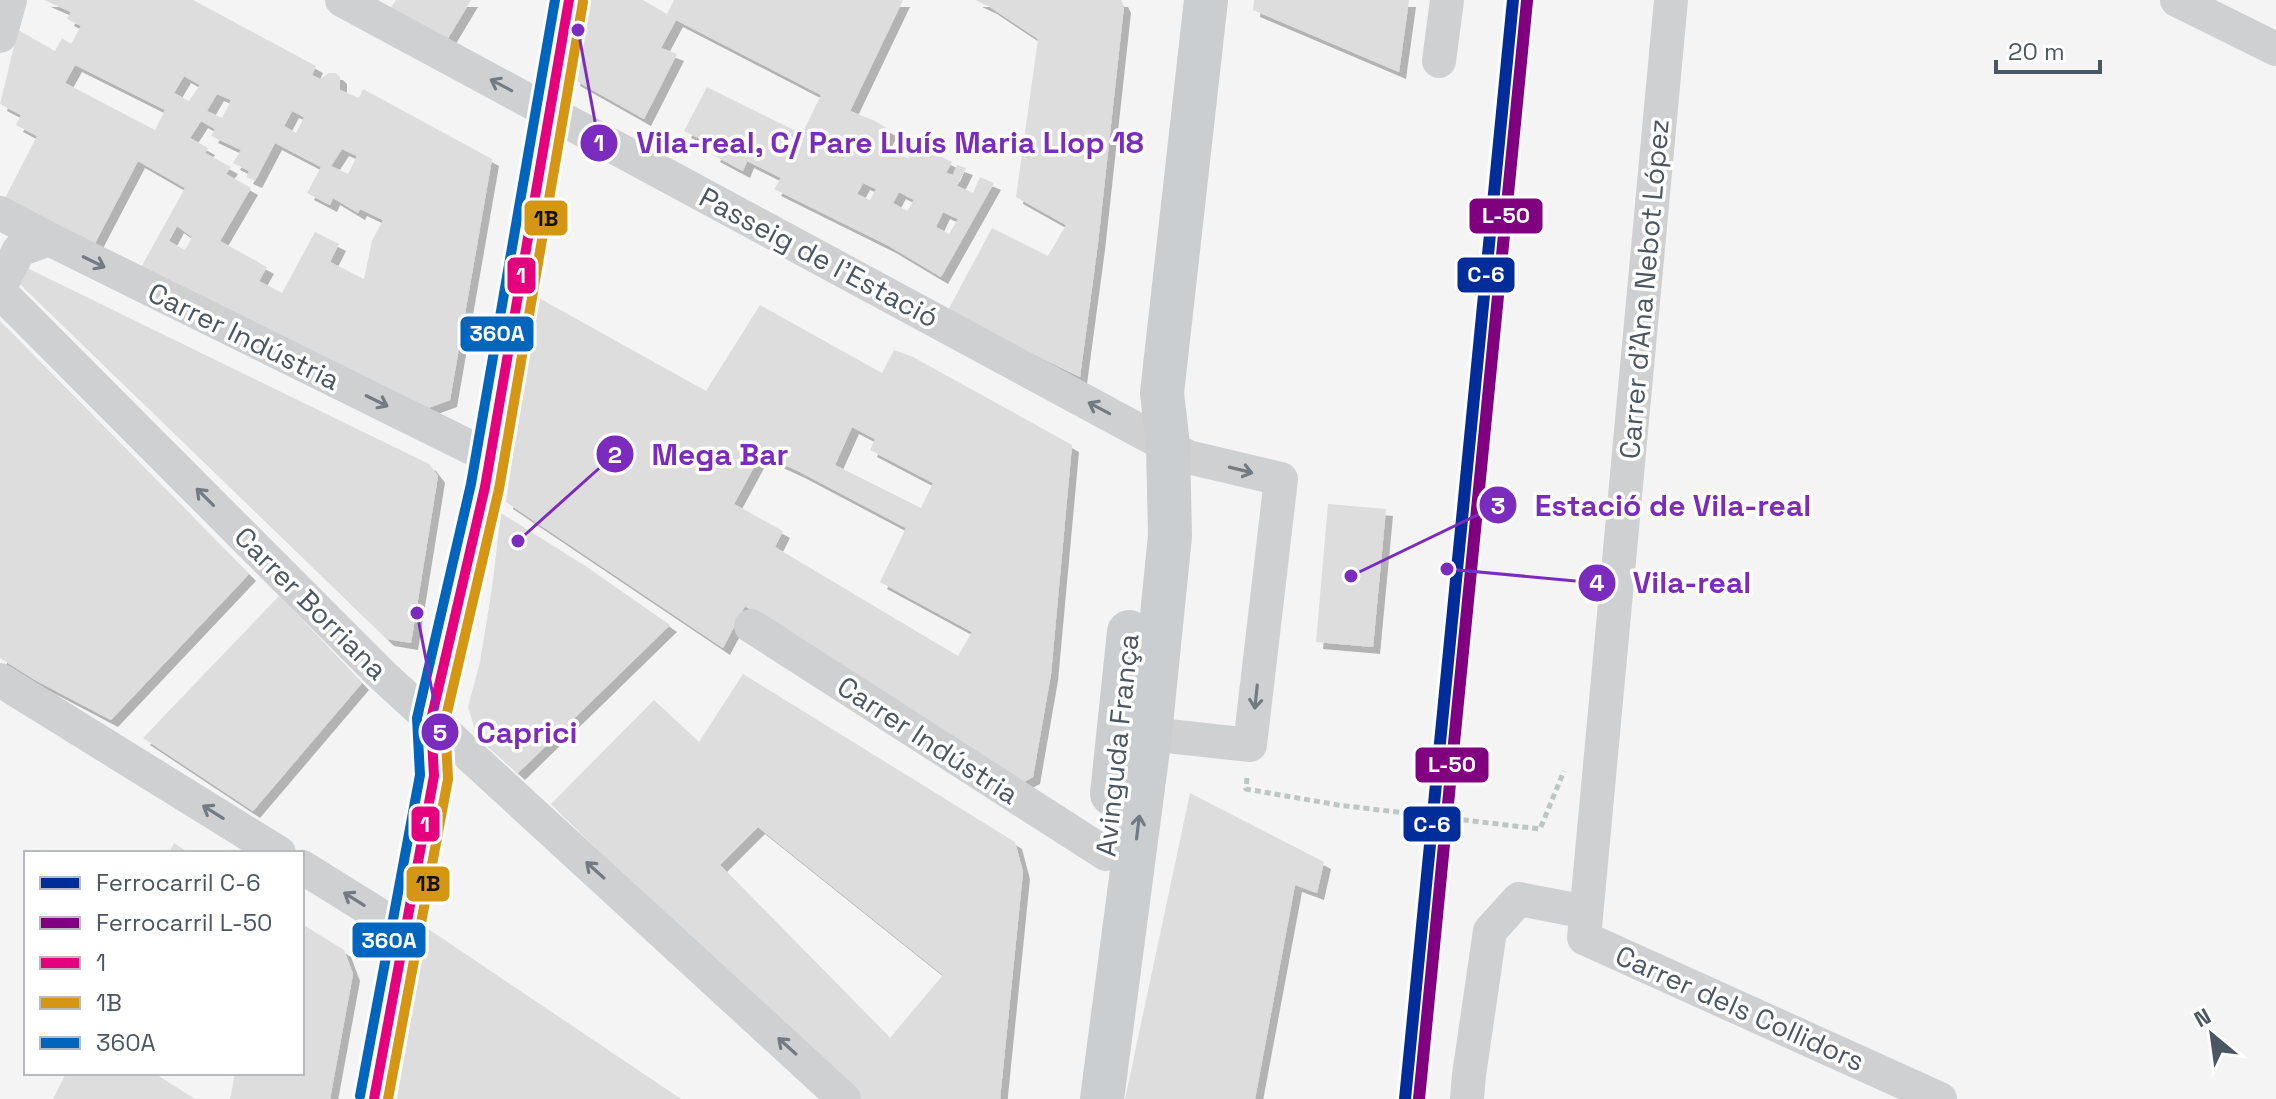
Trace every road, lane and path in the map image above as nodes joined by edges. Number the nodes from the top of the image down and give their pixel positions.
1 (10, 0) edge
2 (342, 0) edge
3 (569, 0) edge
4 (1206, 0) edge
5 (1447, 0) edge
6 (1671, 0) edge
7 (2177, 0) edge
8 (0, 36) edge
9 (2276, 49) edge
10 (1439, 61) dead end
11 (550, 112) junction
12 (0, 213) edge
13 (49, 239) junction
14 (0, 290) edge
15 (1158, 440) junction
16 (490, 457) junction
17 (751, 626) dead end
18 (0, 680) edge
19 (431, 720) junction
20 (1150, 734) junction
21 (1250, 745) junction
22 (1540, 829) dead end
23 (276, 851) edge
24 (1106, 854) junction
25 (304, 868) edge
26 (1585, 925) junction
27 (405, 931) junction
28 (832, 1094) edge
29 (374, 1099) edge
30 (1074, 1099) edge
31 (1102, 1099) edge
32 (1467, 1099) edge
33 (1940, 1099) edge

1 - 8 street
11 -> 2 street, Passeig de l'Estació
3 - 11 street
4 - 15 main road, Avinguda França
5 - 10 street
6 - 26 street, Carrer d'Ana Nebot López
7 - 9 street
15 -> 11 street, Passeig de l'Estació
11 - 16 street
12 - 13 street, Carrer Indústria
13 - 14 street
13 -> 16 street, Carrer Indústria
19 -> 14 street, Carrer Borriana
15 - 20 main road, Avinguda França
15 -> 21 street, Passeig de l'Estació
15 - 24 main road, Avinguda França
16 - 19 street
17 - 24 street, Carrer Indústria
23 -> 18 street
19 - 27 street
28 -> 19 street, Carrer Borriana
20 - 21 street
31 -> 20 main road, Avinguda França
21 - 22 path
24 - 30 main road, Avinguda França
27 -> 25 street
26 - 32 street
26 - 33 street, Carrer dels Collidors
27 - 29 street

